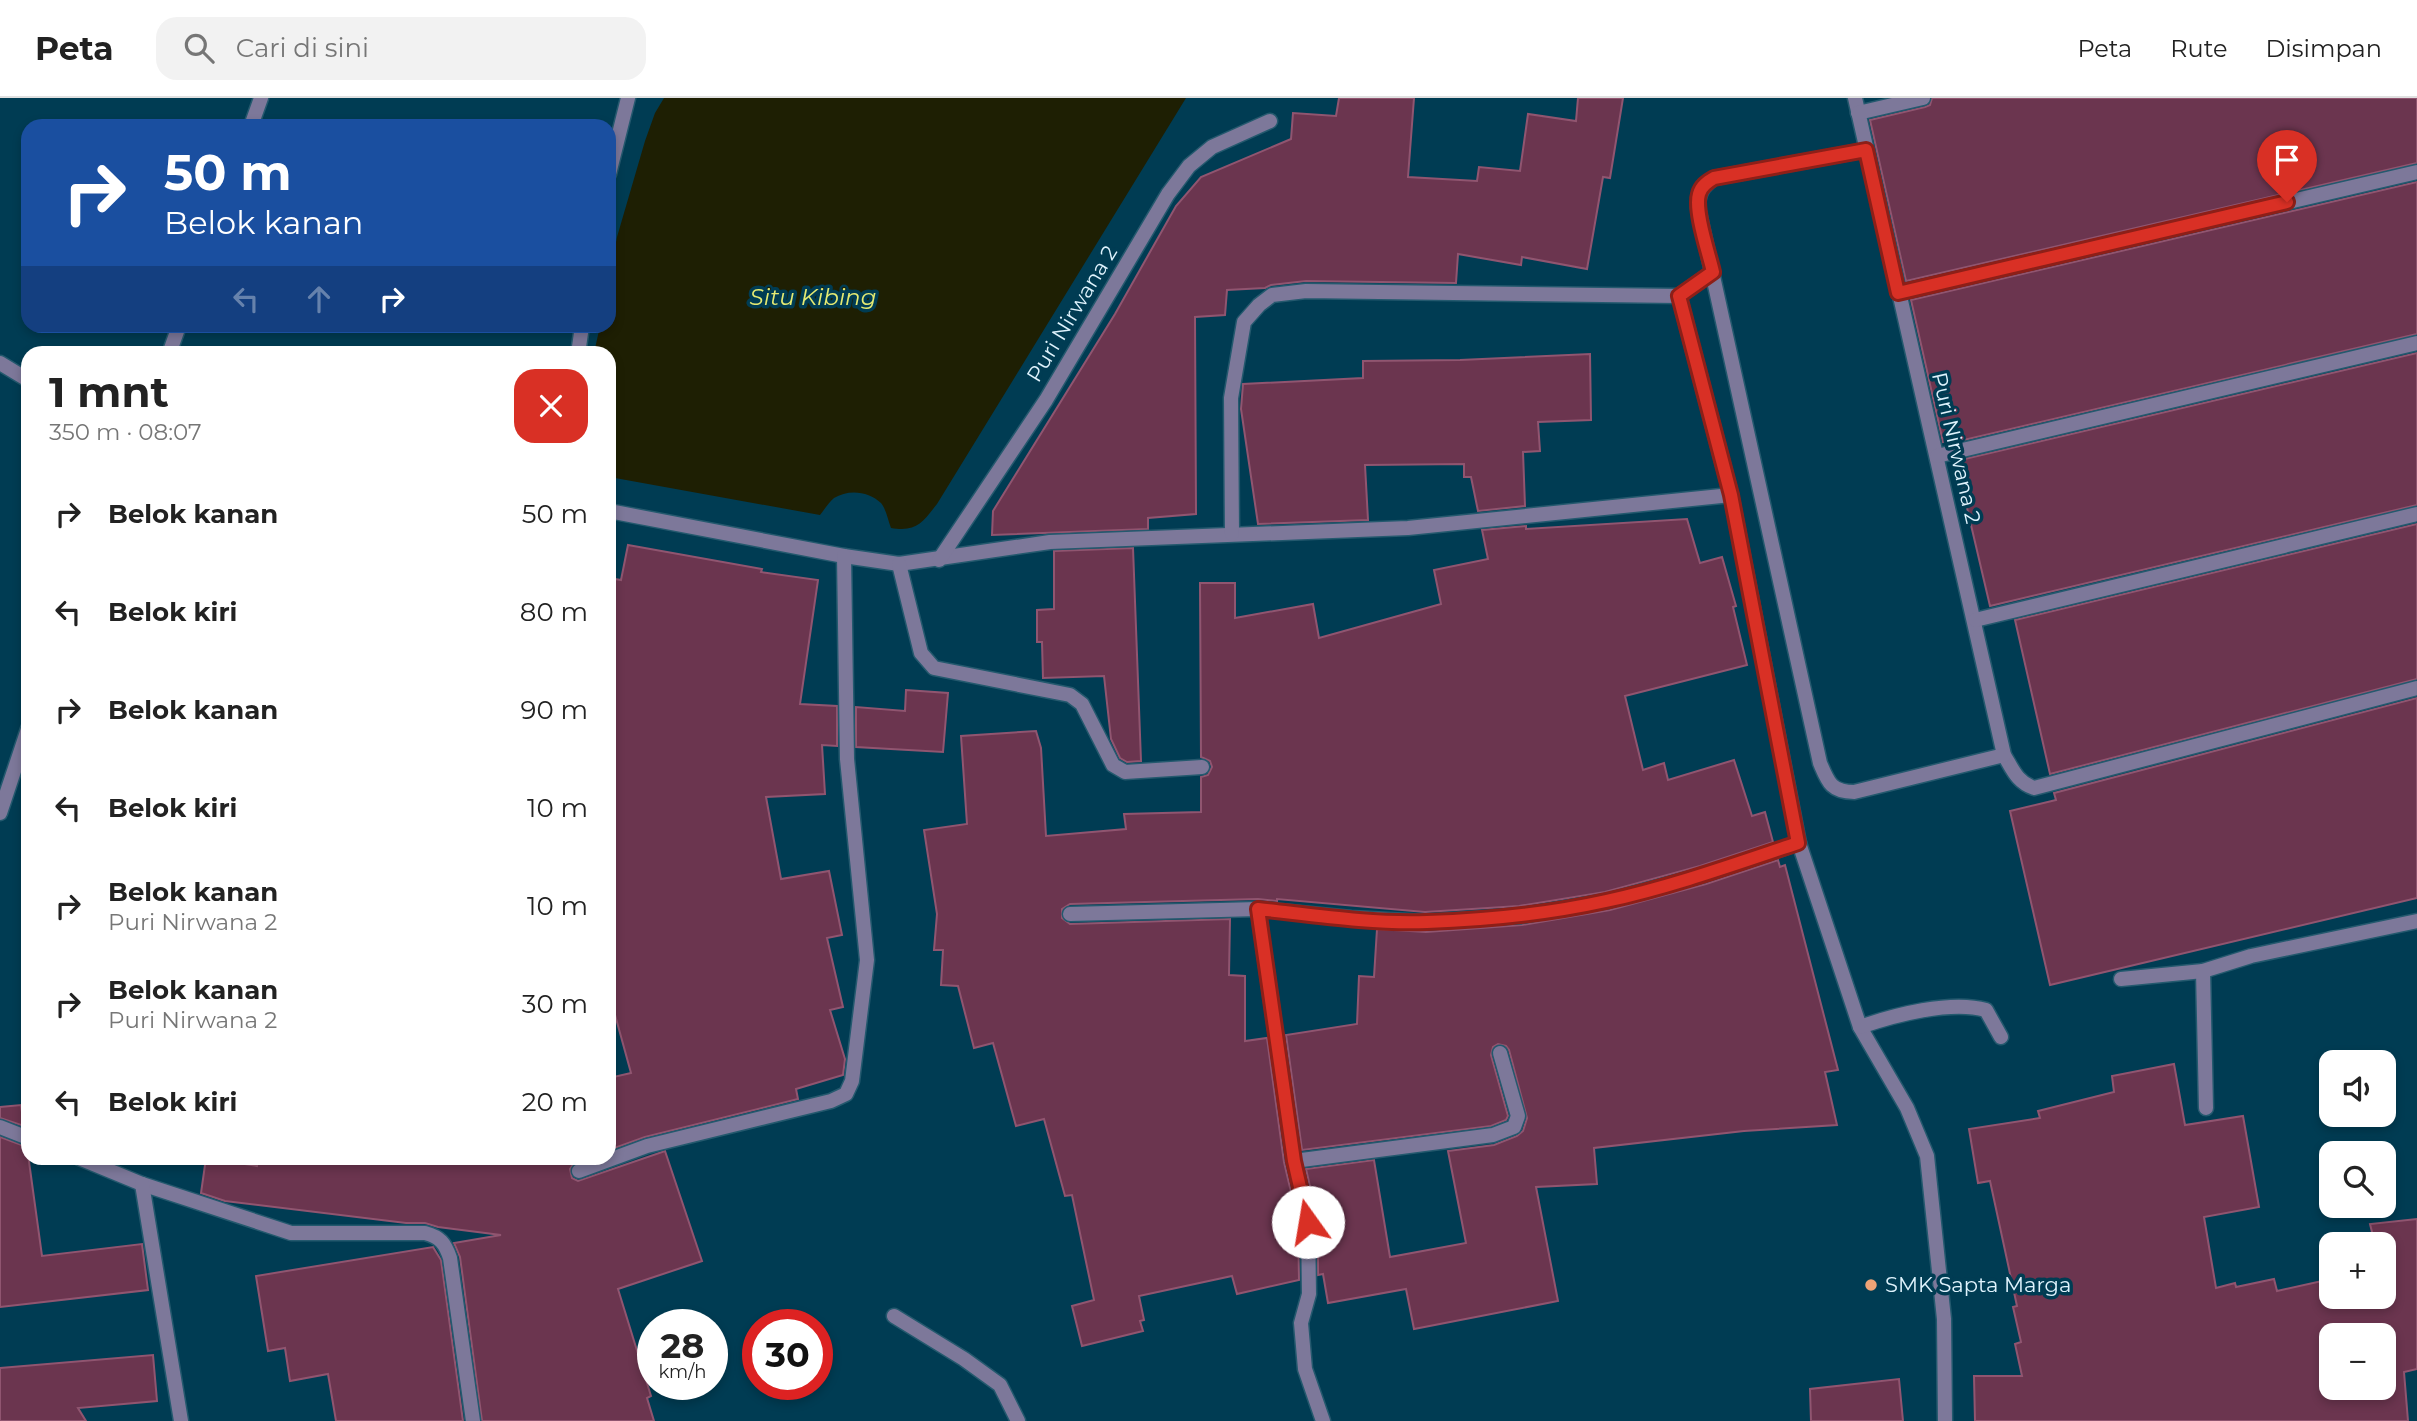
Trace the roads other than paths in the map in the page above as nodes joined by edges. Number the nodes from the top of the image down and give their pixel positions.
1 (261, 98) edge
2 (628, 98) edge
3 (1923, 98) edge
4 (1856, 105) edge
5 (254, 119) edge
6 (1270, 121) dead end
7 (616, 146) edge
8 (1866, 150) junction
9 (2417, 172) edge
10 (1713, 272) junction
11 (1898, 293) junction
12 (1679, 296) junction
13 (2417, 343) edge
14 (0, 363) edge
15 (21, 376) edge
16 (1937, 456) junction
17 (1731, 495) junction
18 (616, 512) edge
19 (2417, 514) edge
20 (1232, 534) junction
21 (844, 556) junction
22 (939, 560) junction
23 (900, 564) junction
24 (1975, 620) junction
25 (2417, 688) edge
26 (21, 751) edge
27 (2004, 755) junction
28 (1202, 767) dead end
29 (0, 813) edge
30 (1798, 843) junction
31 (1258, 909) junction
32 (1070, 914) dead end
33 (2417, 922) edge
34 (2203, 971) junction
35 (2121, 979) dead end
36 (1860, 1027) junction
37 (2001, 1037) dead end
38 (1500, 1054) dead end
39 (2206, 1108) dead end
40 (0, 1127) edge
41 (21, 1135) edge
42 (616, 1157) edge
43 (1294, 1161) junction
44 (96, 1165) edge
45 (595, 1165) edge
46 (579, 1171) dead end
47 (142, 1184) junction
48 (894, 1316) dead end
49 (181, 1421) edge
50 (473, 1421) edge
51 (1018, 1421) edge
52 (1323, 1421) edge
53 (1945, 1421) edge

1 - 5 street
2 - 7 street
3 - 4 street
4 - 8 street, Puri Nirwana 2
6 - 22 street, Puri Nirwana 2
8 - 10 street
8 - 11 street, Puri Nirwana 2
9 - 11 street
10 - 12 street
10 - 27 street
11 - 16 street, Puri Nirwana 2
12 - 17 street
12 - 20 street
13 - 16 street
14 - 15 street
16 - 24 street, Puri Nirwana 2
17 - 20 street
17 - 30 street
18 - 21 street
19 - 24 street
20 - 22 street
21 - 23 street
21 - 42 street
22 - 23 street
23 - 28 street
24 - 27 street, Puri Nirwana 2
25 - 27 street, Puri Nirwana 2
26 - 29 street
30 - 31 street
30 - 36 street
31 - 32 street
31 - 43 street
33 - 34 street
34 - 35 street
34 - 39 street
36 - 37 street
36 - 53 street
38 - 43 street
40 - 41 street
43 - 52 street
44 - 47 street
45 - 46 street
47 - 49 street
47 - 50 street
48 - 51 street

